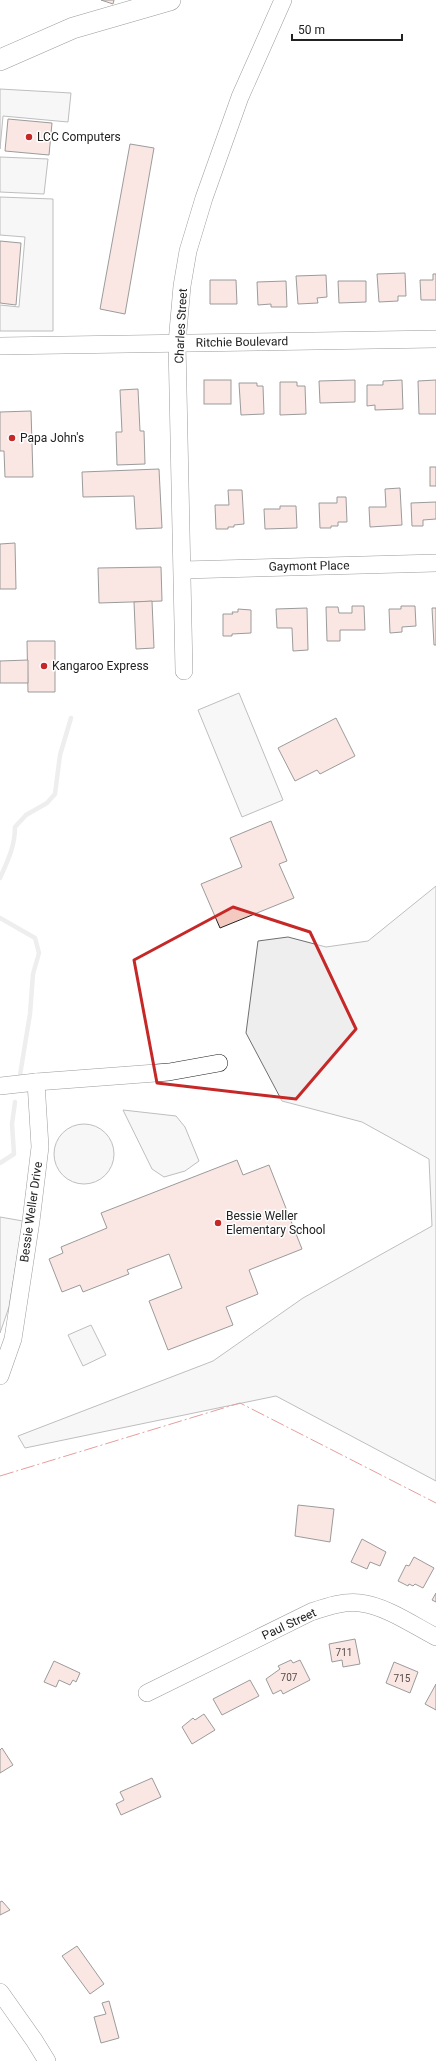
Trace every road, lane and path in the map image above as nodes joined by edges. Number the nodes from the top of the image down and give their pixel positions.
1 (170, 0) edge
2 (282, 0) edge
3 (0, 60) edge
4 (436, 339) edge
5 (178, 343) junction
6 (0, 346) edge
7 (436, 563) edge
8 (183, 570) junction
9 (184, 671) dead end
10 (219, 1063) dead end
11 (36, 1082) junction
12 (0, 1086) edge
13 (0, 1376) edge
14 (436, 1637) edge
15 (147, 1693) dead end
16 (0, 1992) edge
17 (47, 2061) edge

1 - 3 main road
2 - 5 street, Charles Street
4 - 5 street, Ritchie Boulevard
5 - 6 street, Ritchie Boulevard
5 - 8 street, Charles Street
7 - 8 street, Gaymont Place
8 - 9 street, Charles Street
10 - 11 street
11 - 12 street
11 - 13 street, Bessie Weller Drive
14 - 15 street, Paul Street
16 - 17 street

